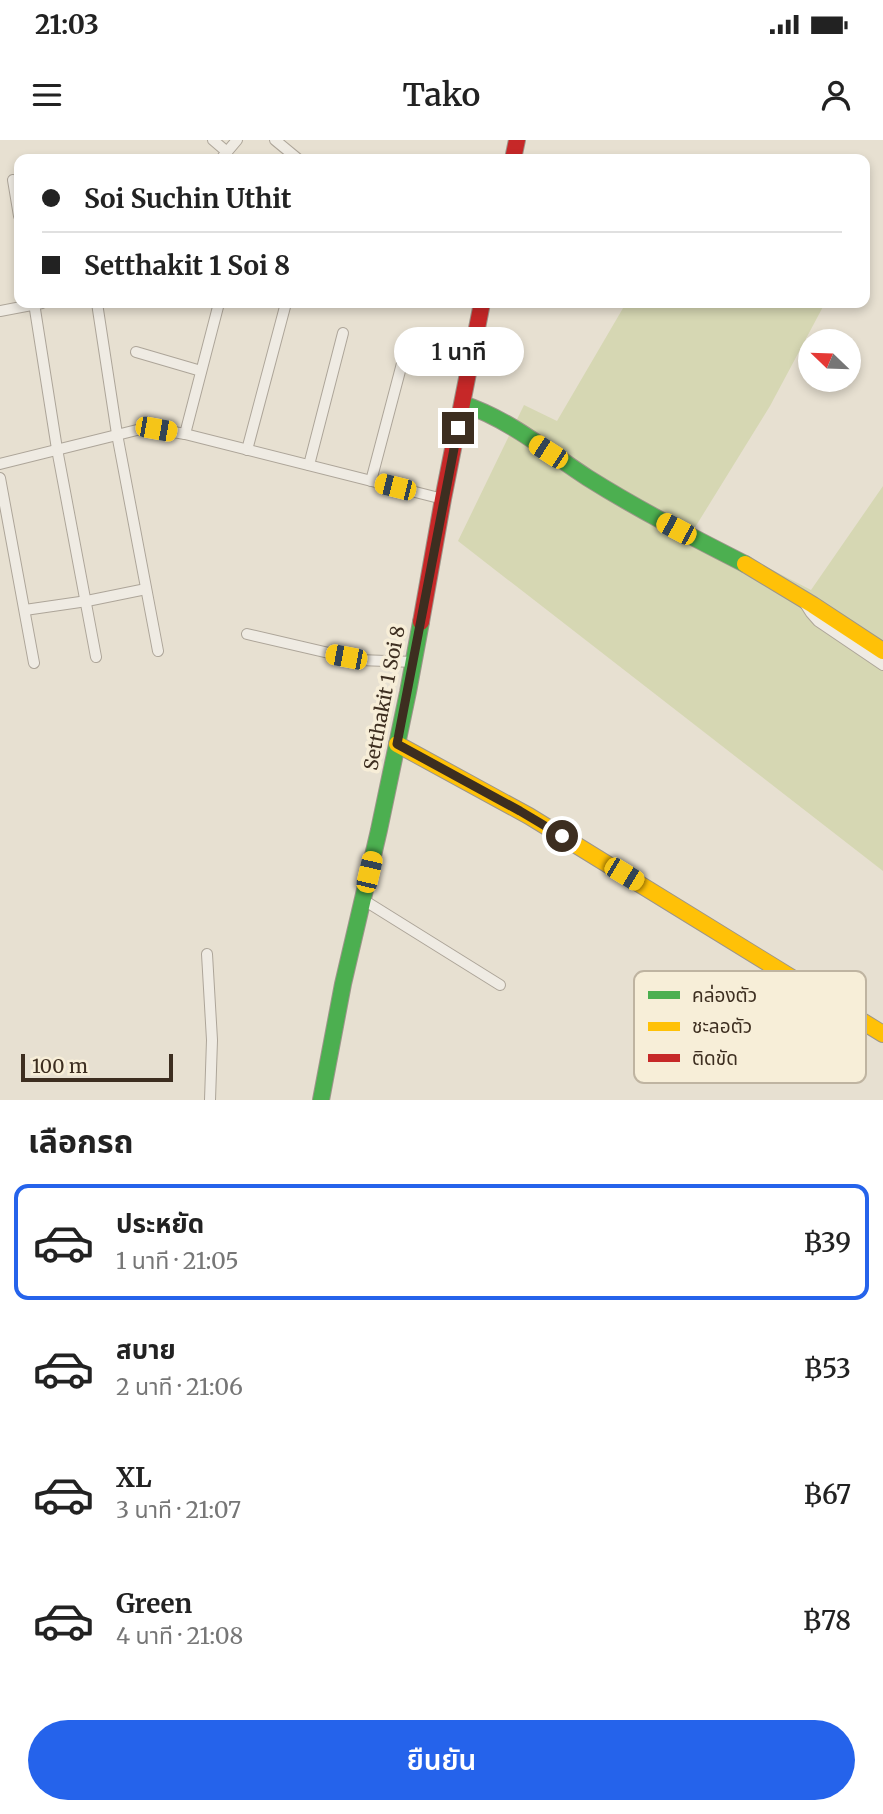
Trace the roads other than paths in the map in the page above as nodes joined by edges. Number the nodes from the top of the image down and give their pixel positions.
1 (237, 140) edge
2 (275, 140) edge
3 (226, 154) edge
4 (292, 154) edge
5 (38, 308) edge
6 (98, 308) edge
7 (218, 308) edge
8 (285, 308) edge
9 (478, 308) edge
10 (344, 333) dead end
11 (136, 352) dead end
12 (405, 352) dead end
13 (201, 371) junction
14 (463, 404) junction
15 (117, 434) junction
16 (185, 434) junction
17 (57, 449) junction
18 (247, 450) junction
19 (0, 464) edge
20 (309, 466) junction
21 (0, 478) edge
22 (371, 481) junction
23 (443, 499) junction
24 (146, 589) junction
25 (803, 598) junction
26 (87, 601) junction
27 (25, 610) junction
28 (247, 634) dead end
29 (158, 651) dead end
30 (883, 651) edge
31 (96, 657) dead end
32 (414, 662) junction
33 (34, 663) dead end
34 (883, 665) edge
35 (397, 744) junction
36 (362, 900) junction
37 (207, 954) dead end
38 (781, 971) edge
39 (500, 985) dead end
40 (866, 1024) edge
41 (883, 1034) edge
42 (210, 1100) edge
43 (321, 1100) edge

1 - 3 street
2 - 4 street
5 - 17 street
6 - 15 street
7 - 13 street
8 - 18 street
9 - 14 street, Setthakit 1 Soi 8
10 - 20 street
11 - 13 street
12 - 22 street
13 - 16 street
14 - 23 street, Setthakit 1 Soi 8
14 - 25 street
15 - 16 street
15 - 17 street
15 - 24 street
16 - 18 street
17 - 19 street
17 - 26 street
18 - 20 street
20 - 22 street
21 - 27 street
22 - 23 street
23 - 32 street, Setthakit 1 Soi 8
24 - 26 street
24 - 29 street
25 - 30 street
25 - 34 street
26 - 27 street
26 - 31 street
27 - 33 street
28 - 32 street
32 - 35 street, Setthakit 1 Soi 8
35 - 36 street, Setthakit 1 Soi 8
35 - 38 street
36 - 39 street
36 - 43 street, Setthakit 1 Soi 8
37 - 42 street
40 - 41 street

